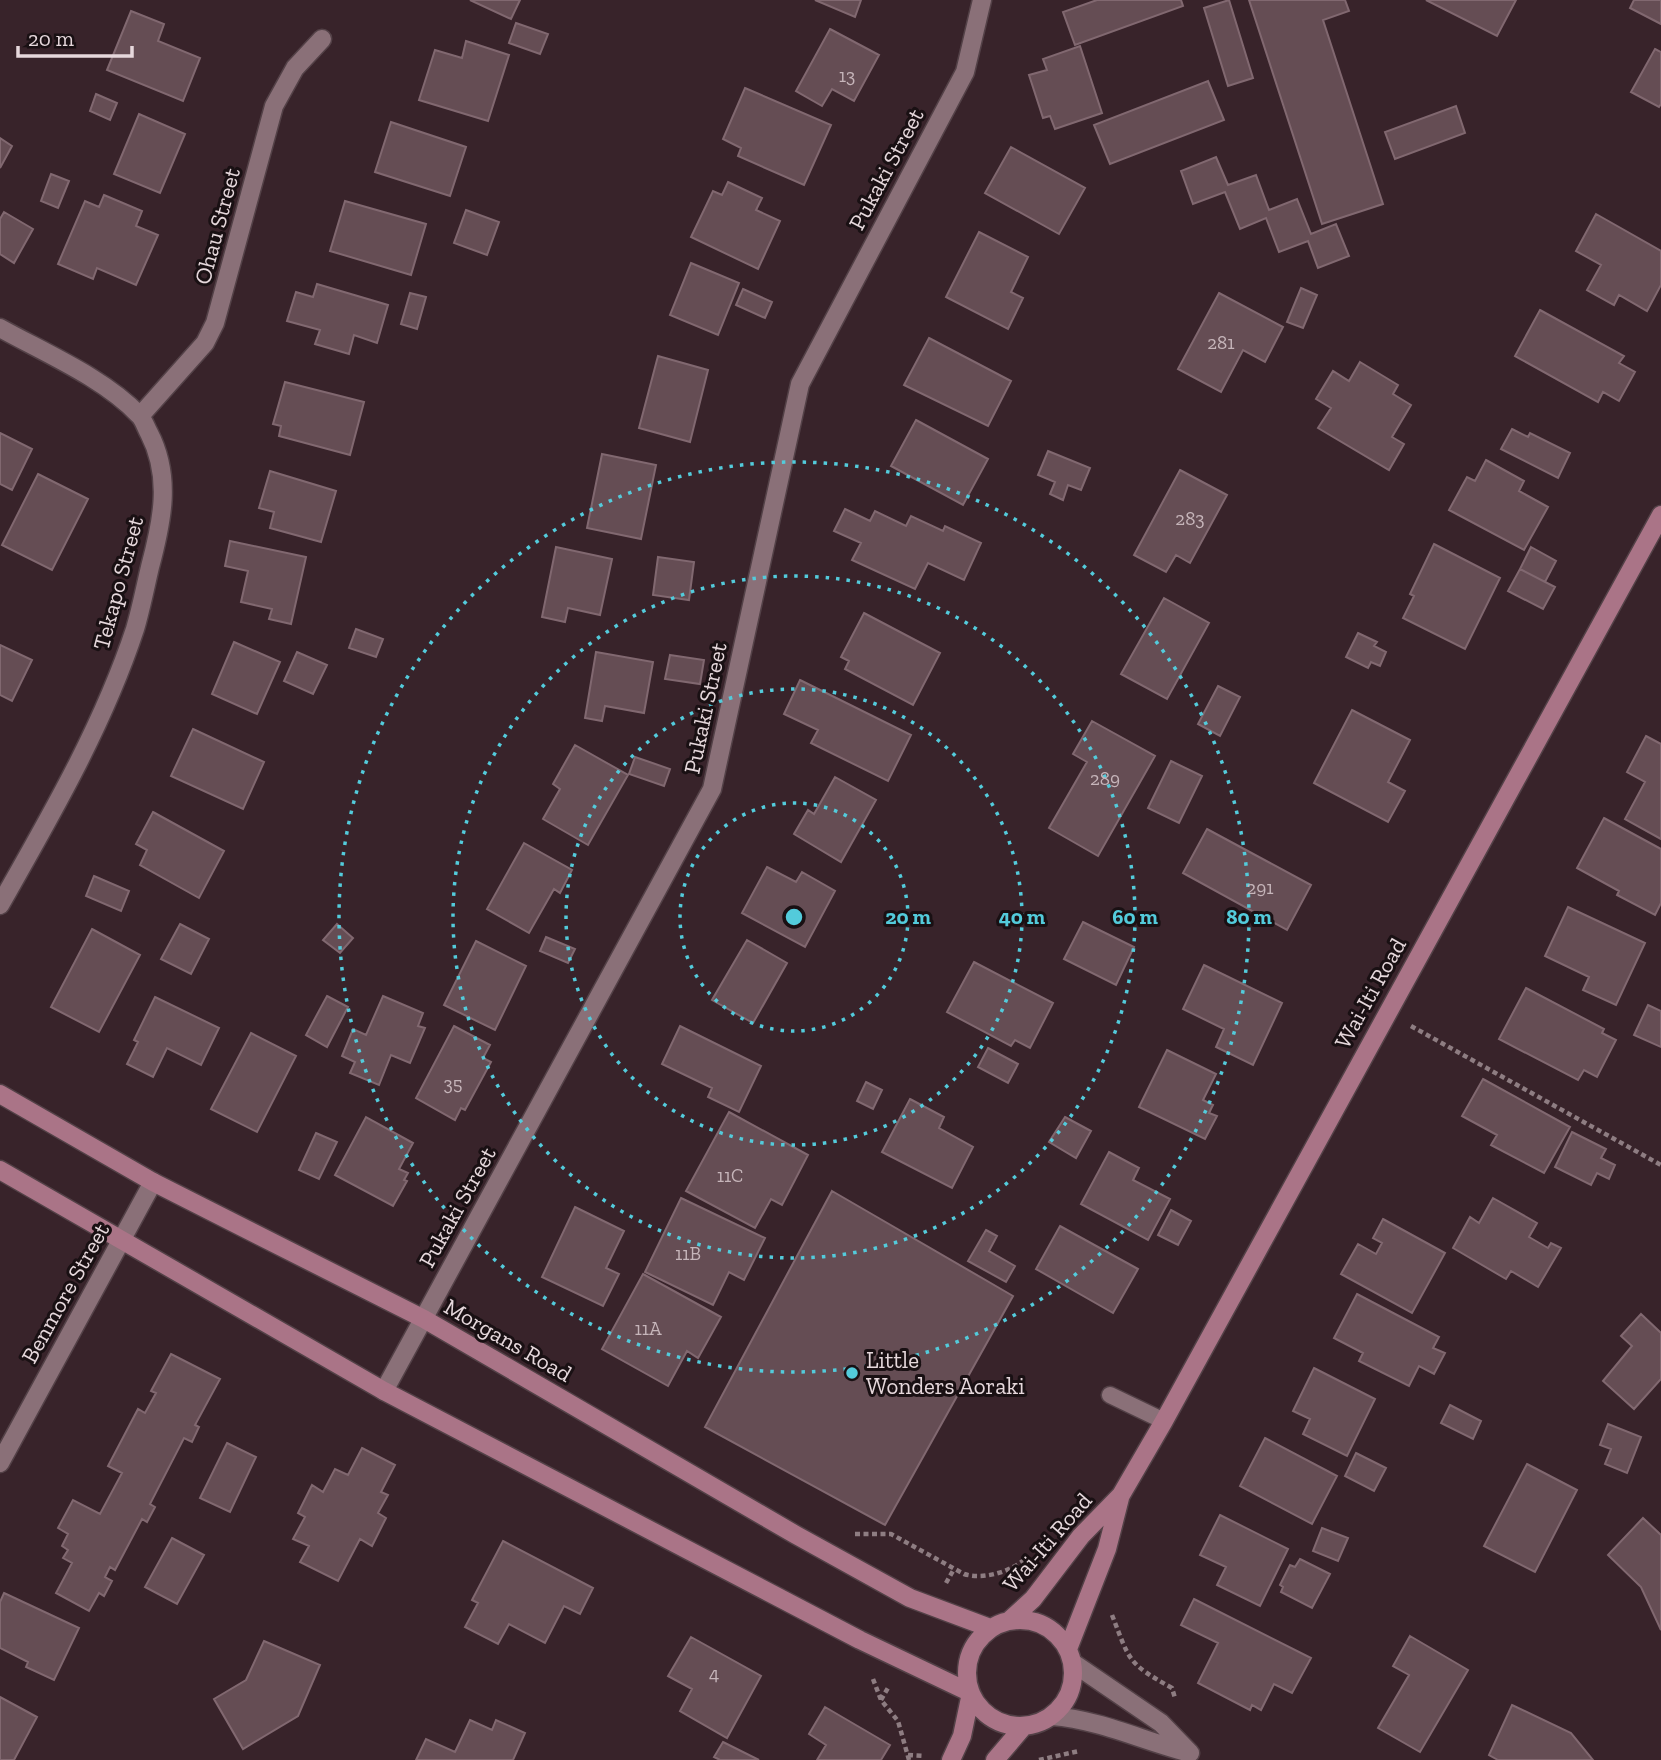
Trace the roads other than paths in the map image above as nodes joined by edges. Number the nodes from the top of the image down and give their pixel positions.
1 (982, 0) edge
2 (322, 39) dead end
3 (0, 328) edge
4 (140, 416) junction
5 (1661, 515) edge
6 (0, 905) edge
7 (0, 1094) edge
8 (0, 1170) edge
9 (153, 1182) junction
10 (122, 1238) junction
11 (424, 1319) junction
12 (384, 1391) junction
13 (1110, 1395) dead end
14 (1164, 1421) junction
15 (0, 1464) edge
16 (1121, 1495) junction
17 (1010, 1620) junction
18 (990, 1628) junction
19 (1070, 1656) junction
20 (971, 1693) junction
21 (1052, 1716) junction
22 (1024, 1726) junction
23 (1196, 1757) edge
24 (951, 1760) edge
25 (995, 1760) edge

1 - 11 street, Pukaki Street
2 - 4 street, Ohau Street
3 - 4 street, Tekapo Street
4 - 6 street, Tekapo Street
5 - 14 street, Wai-Iti Road
7 - 9 street, Morgans Road
8 - 10 street
9 - 10 street, Benmore Street
9 - 11 street, Morgans Road
10 - 12 street
10 - 15 street, Benmore Street
11 - 12 street, Pukaki Street
11 - 18 street, Morgans Road
12 - 20 street
13 - 14 lane
14 - 16 street, Wai-Iti Road
16 - 17 street, Wai-Iti Road
16 - 19 street, Wai-Iti Road
17 - 18 street
17 - 19 street
18 - 20 street
19 - 21 street
19 - 23 street
20 - 22 street
20 - 24 street
21 - 22 street
21 - 23 street
22 - 25 street

